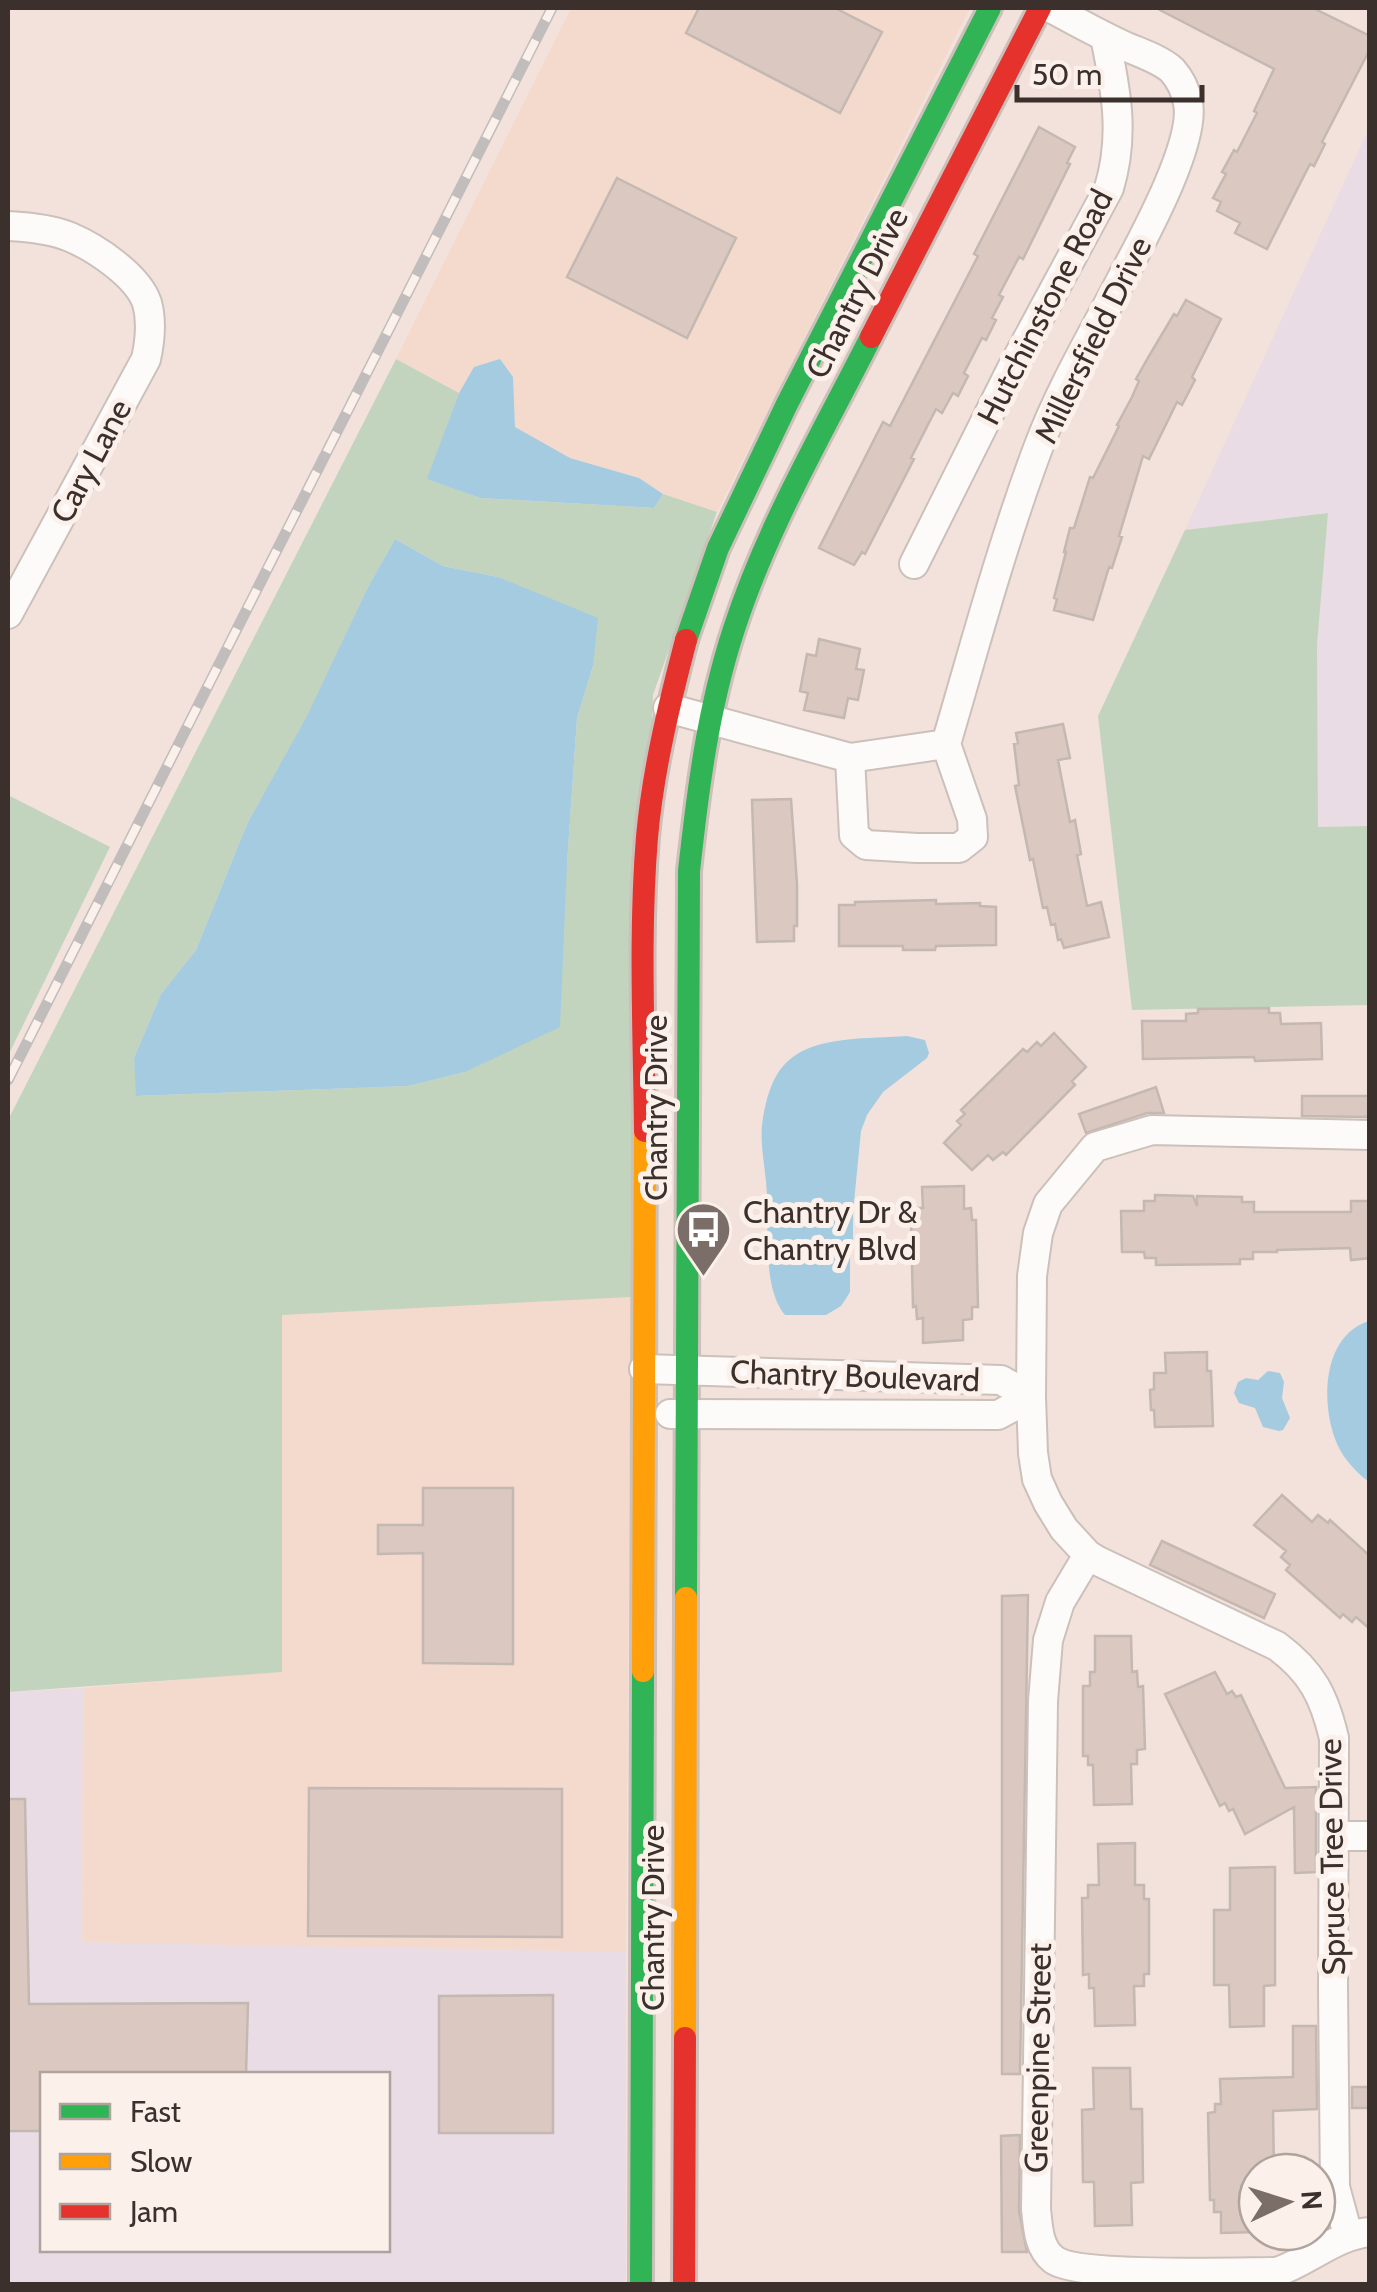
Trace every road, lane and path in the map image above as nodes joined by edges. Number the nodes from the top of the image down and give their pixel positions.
1 (990, 8) edge
2 (1040, 8) edge
3 (1051, 8) edge
4 (1105, 37) junction
5 (8, 226) edge
6 (914, 564) dead end
7 (10, 604) edge
8 (668, 708) junction
9 (710, 721) junction
10 (946, 744) junction
11 (850, 758) junction
12 (1370, 1135) edge
13 (644, 1368) junction
14 (688, 1371) junction
15 (1030, 1397) junction
16 (643, 1413) junction
17 (688, 1414) junction
18 (1088, 1555) junction
19 (1334, 1836) junction
20 (1370, 1836) edge
21 (1359, 2233) edge
22 (641, 2284) edge
23 (684, 2284) edge

1 - 8 street, Chantry Drive
2 - 9 street, Chantry Drive
3 - 4 street, Millersfield Drive
4 - 6 street, Hutchinstone Road
4 - 10 street, Millersfield Drive
5 - 7 street, Cary Lane
8 - 9 street
8 - 13 street, Chantry Drive
9 - 11 street
9 - 14 street, Chantry Drive
10 - 11 street
10 - 11 street
12 - 15 street
13 - 14 street, Chantry Boulevard
13 - 16 street, Chantry Drive
14 - 15 street, Chantry Boulevard
14 - 17 street, Chantry Drive
15 - 17 street, Chantry Boulevard
15 - 18 street
16 - 17 street, Chantry Boulevard
16 - 22 street, Chantry Drive
17 - 23 street, Chantry Drive
18 - 19 street, Spruce Tree Drive
18 - 21 street, Greenpine Street
19 - 20 street
19 - 21 street, Spruce Tree Drive

